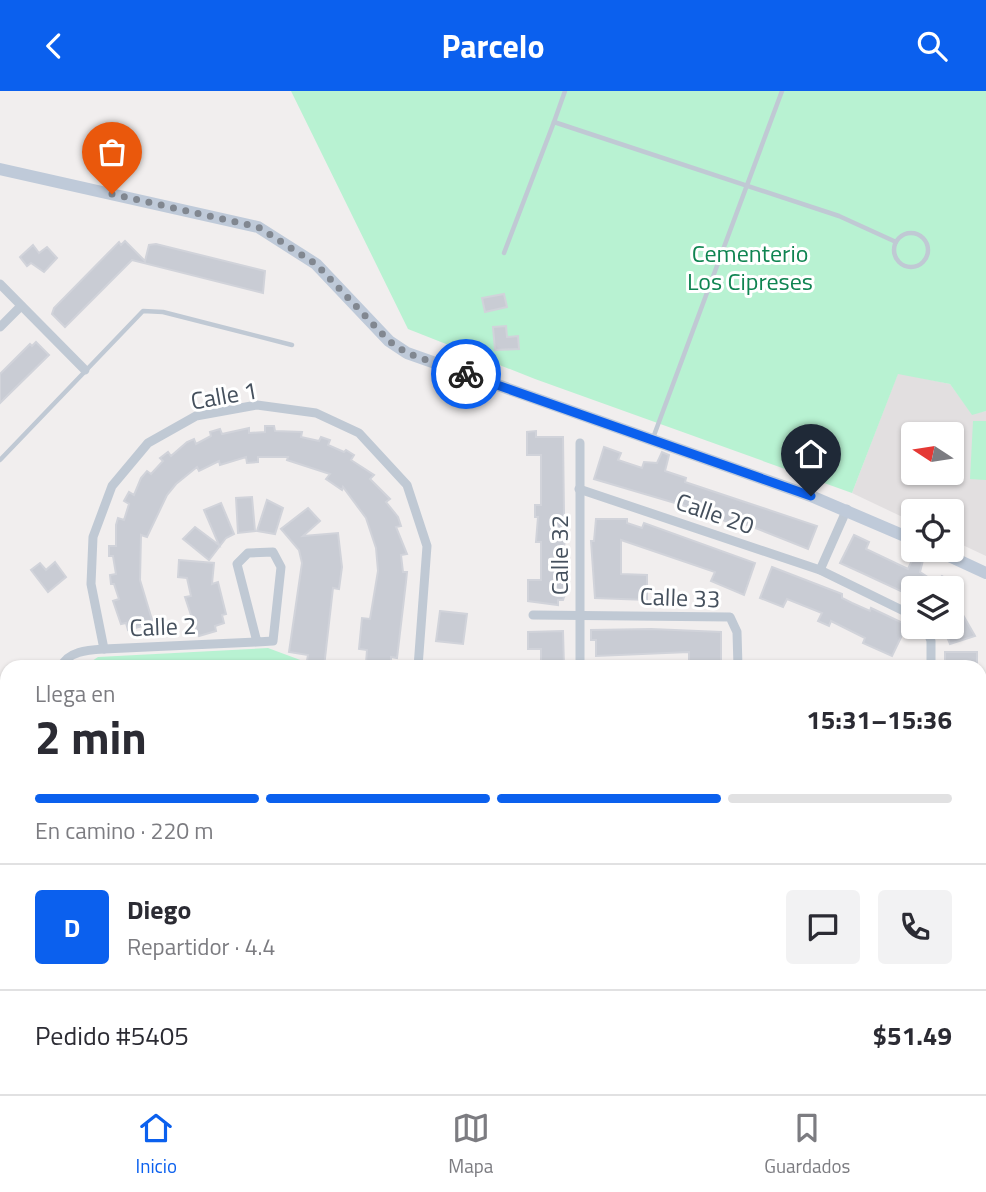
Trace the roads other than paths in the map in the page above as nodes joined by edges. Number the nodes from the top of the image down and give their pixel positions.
1 (565, 91) edge
2 (782, 91) edge
3 (554, 122) junction
4 (0, 169) edge
5 (747, 186) junction
6 (896, 242) junction
7 (504, 253) dead end
8 (0, 284) edge
9 (21, 306) junction
10 (0, 327) edge
11 (292, 345) dead end
12 (85, 370) junction
13 (652, 439) junction
14 (580, 443) dead end
15 (0, 460) edge
16 (579, 489) junction
17 (847, 509) junction
18 (901, 534) edge
19 (962, 562) edge
20 (820, 570) junction
21 (986, 573) edge
22 (901, 610) edge
23 (533, 615) dead end
24 (578, 615) junction
25 (930, 639) edge
26 (257, 642) junction
27 (104, 649) junction
28 (64, 660) edge
29 (419, 660) edge
30 (580, 660) edge
31 (738, 660) edge
32 (931, 660) edge

1 - 3 lane
2 - 5 lane
3 - 5 lane
3 - 7 lane
4 - 13 street
5 - 6 lane
5 - 13 lane
6 - 6 lane
8 - 9 street
9 - 10 street
9 - 12 street
11 - 12 lane
12 - 15 lane
13 - 17 street
14 - 16 street, Calle 32
16 - 20 street, Calle 20
16 - 24 street, Calle 32
17 - 18 street
17 - 20 street
19 - 21 street
20 - 22 street, Calle 20
23 - 24 street
24 - 30 street, Calle 32
24 - 31 street, Calle 33
25 - 32 street
26 - 26 street, Calle 2
26 - 27 street, Calle 2
27 - 28 street, Calle 2
27 - 29 street, Calle 1

